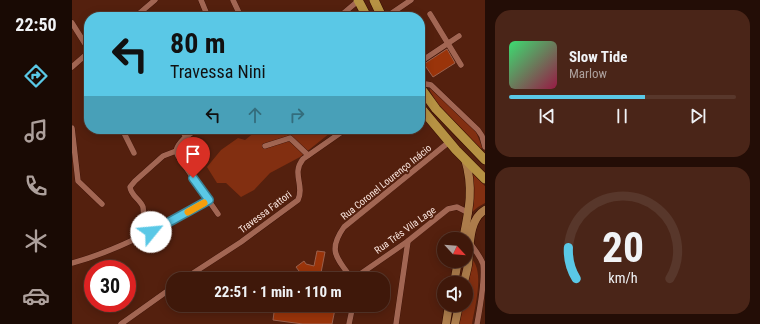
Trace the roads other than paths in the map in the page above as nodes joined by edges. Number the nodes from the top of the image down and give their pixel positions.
1 (155, 0) edge
2 (201, 0) edge
3 (233, 0) edge
4 (358, 0) edge
5 (374, 0) edge
6 (411, 0) edge
7 (144, 12) edge
8 (206, 12) edge
9 (239, 12) edge
10 (345, 12) edge
11 (364, 12) edge
12 (380, 12) edge
13 (393, 12) edge
14 (430, 14) dead end
15 (72, 23) edge
16 (459, 36) dead end
17 (84, 43) edge
18 (447, 43) junction
19 (84, 56) edge
20 (425, 58) edge
21 (461, 65) dead end
22 (72, 67) edge
23 (425, 84) edge
24 (425, 94) edge
25 (425, 113) edge
26 (72, 128) edge
27 (124, 134) edge
28 (184, 134) edge
29 (190, 134) edge
30 (339, 134) edge
31 (186, 137) junction
32 (449, 142) junction
33 (265, 146) dead end
34 (485, 147) edge
35 (176, 151) junction
36 (134, 153) dead end
37 (308, 155) junction
38 (465, 159) junction
39 (485, 160) edge
40 (485, 179) edge
41 (209, 200) junction
42 (102, 204) dead end
43 (485, 210) edge
44 (469, 213) junction
45 (218, 214) dead end
46 (467, 232) edge
47 (470, 232) edge
48 (146, 234) junction
49 (408, 241) junction
50 (473, 249) edge
51 (72, 263) edge
52 (195, 272) edge
53 (347, 272) edge
54 (363, 272) edge
55 (166, 292) edge
56 (352, 312) edge
57 (449, 312) edge
58 (458, 312) edge
59 (121, 324) edge
60 (349, 324) edge
61 (396, 324) edge
62 (446, 324) edge
63 (455, 324) edge
64 (477, 324) edge

1 - 7 street
2 - 8 street
3 - 9 street
4 - 10 street
4 - 11 main road
5 - 12 main road
6 - 13 street
14 - 18 street
15 - 17 street
16 - 18 street
18 - 20 street
18 - 21 street
19 - 22 street
23 - 34 street
24 - 39 main road
25 - 32 main road
26 - 42 street
27 - 36 street
28 - 31 street
29 - 31 street
30 - 37 street, Travessa Fattori
31 - 35 street
32 - 38 main road
32 - 53 street, Rua Coronel Lourenço Inácio
33 - 37 street
35 - 41 street
35 - 48 street
37 - 52 street, Travessa Fattori
38 - 40 main road
38 - 44 main road
41 - 45 street
41 - 48 street
43 - 47 main road
44 - 46 main road
44 - 49 street, Rua Três Vila Lage
48 - 51 street
49 - 54 street, Rua Três Vila Lage
49 - 61 street
50 - 64 street
55 - 59 street
56 - 60 street
57 - 62 main road
58 - 63 main road

